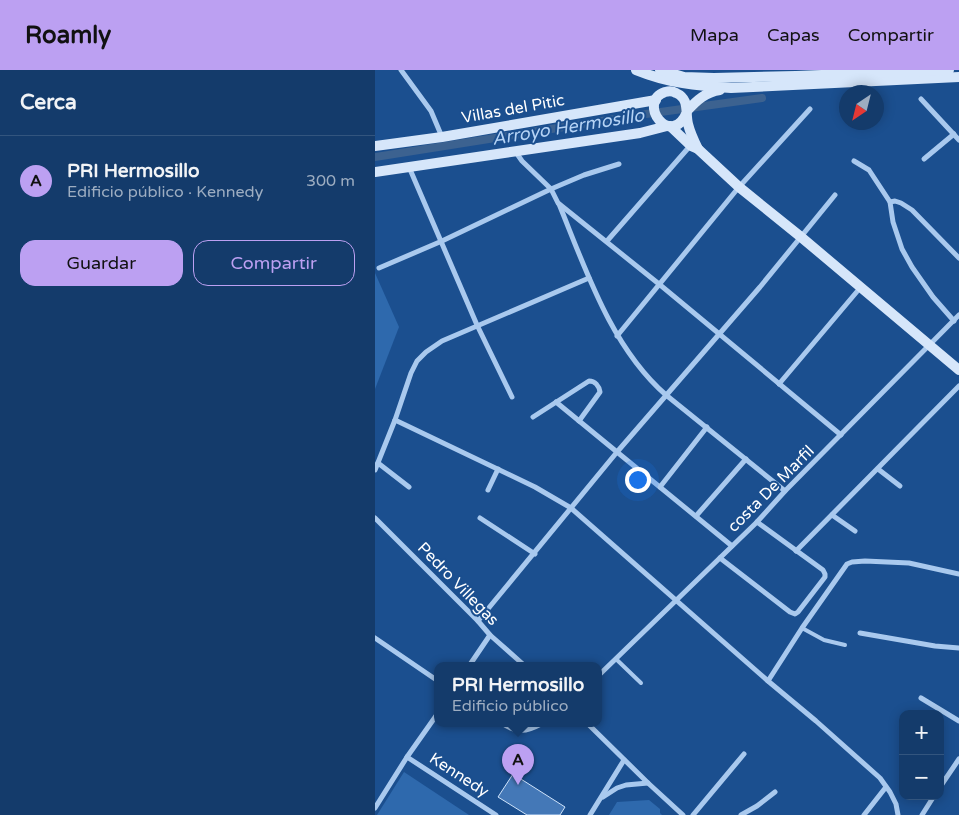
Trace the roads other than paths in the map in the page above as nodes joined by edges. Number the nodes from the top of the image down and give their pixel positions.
1 (401, 70) edge
2 (636, 70) edge
3 (929, 70) edge
4 (949, 70) edge
5 (895, 71) edge
6 (656, 73) edge
7 (959, 77) edge
8 (678, 79) junction
9 (731, 88) junction
10 (921, 99) dead end
11 (658, 102) junction
12 (687, 108) junction
13 (810, 109) dead end
14 (668, 126) junction
15 (954, 134) junction
16 (442, 136) junction
17 (959, 140) edge
18 (375, 146) edge
19 (694, 147) junction
20 (515, 151) junction
21 (924, 160) dead end
22 (854, 161) dead end
23 (619, 164) dead end
24 (409, 167) junction
25 (375, 172) edge
26 (739, 187) junction
27 (551, 189) junction
28 (835, 195) dead end
29 (890, 202) junction
30 (558, 203) junction
31 (801, 238) junction
32 (441, 241) junction
33 (607, 241) junction
34 (959, 258) edge
35 (379, 268) dead end
36 (589, 278) junction
37 (659, 284) junction
38 (860, 288) junction
39 (959, 316) edge
40 (954, 321) junction
41 (477, 325) junction
42 (718, 334) junction
43 (617, 336) junction
44 (930, 346) junction
45 (959, 370) edge
46 (779, 384) junction
47 (959, 386) edge
48 (666, 395) junction
49 (512, 397) dead end
50 (556, 402) junction
51 (533, 418) dead end
52 (395, 420) junction
53 (579, 421) junction
54 (707, 427) junction
55 (841, 435) junction
56 (617, 452) junction
57 (746, 459) junction
58 (378, 463) junction
59 (878, 469) junction
60 (375, 470) edge
61 (498, 470) junction
62 (900, 486) dead end
63 (409, 487) dead end
64 (660, 487) junction
65 (488, 490) dead end
66 (785, 491) junction
67 (571, 508) junction
68 (696, 516) junction
69 (832, 516) junction
70 (375, 518) edge
71 (480, 518) dead end
72 (757, 522) junction
73 (855, 531) dead end
74 (732, 546) junction
75 (796, 551) junction
76 (535, 554) junction
77 (720, 558) junction
78 (959, 574) edge
79 (676, 600) junction
80 (478, 621) junction
81 (802, 628) junction
82 (860, 633) dead end
83 (490, 635) junction
84 (375, 638) edge
85 (845, 645) dead end
86 (959, 648) edge
87 (616, 659) junction
88 (472, 662) edge
89 (520, 662) edge
90 (602, 672) edge
91 (434, 678) edge
92 (768, 681) junction
93 (641, 684) dead end
94 (921, 698) dead end
95 (434, 719) edge
96 (959, 722) edge
97 (510, 727) edge
98 (535, 727) edge
99 (591, 727) edge
100 (744, 754) dead end
101 (407, 757) junction
102 (959, 759) edge
103 (624, 760) junction
104 (944, 781) edge
105 (648, 783) junction
106 (886, 786) junction
107 (775, 792) dead end
108 (600, 799) junction
109 (931, 800) edge
110 (375, 808) edge
111 (496, 815) edge
112 (590, 815) edge
113 (683, 815) edge
114 (693, 815) edge
115 (741, 815) edge
116 (864, 815) edge
117 (898, 815) edge
118 (922, 815) edge

1 - 16 street
2 - 6 street
3 - 4 street
3 - 5 street
5 - 8 street
6 - 8 street
6 - 11 street
7 - 9 street
8 - 9 street
8 - 11 street
8 - 12 street
9 - 12 street
10 - 15 street
11 - 12 street
11 - 14 street
11 - 16 street, Villas del Pitic
12 - 14 street
12 - 19 street
13 - 26 street
14 - 19 street
14 - 20 street
15 - 17 street
15 - 21 street
16 - 18 street, Villas del Pitic
19 - 26 street
19 - 33 street
20 - 24 street
20 - 27 street
22 - 29 street
23 - 27 street
24 - 25 street
24 - 32 street
26 - 31 street
26 - 37 street
27 - 30 street
27 - 32 street
28 - 31 street
29 - 34 street
29 - 40 street
30 - 33 street
30 - 36 street
31 - 38 street
31 - 42 street
32 - 35 street
32 - 41 street
33 - 37 street
36 - 41 street
36 - 43 street
37 - 42 street
37 - 43 street
38 - 44 street
38 - 46 street
39 - 40 street, costa De Marfil
40 - 44 street, costa De Marfil
41 - 49 street
41 - 52 street
42 - 46 street
42 - 48 street
43 - 48 street
44 - 45 street
44 - 55 street, costa De Marfil
46 - 55 street
47 - 59 street
48 - 54 street
48 - 56 street
50 - 51 street
50 - 53 street
50 - 53 street
52 - 58 street
52 - 61 street
53 - 56 street
54 - 57 street
54 - 64 street
55 - 66 street, costa De Marfil
56 - 64 street
56 - 67 street
57 - 66 street
57 - 68 street
58 - 60 street
58 - 63 street
59 - 62 street
59 - 69 street
61 - 65 street
61 - 67 street
64 - 68 street
66 - 72 street, costa De Marfil
67 - 76 street
67 - 79 street
68 - 74 street
69 - 73 street
69 - 75 street
70 - 80 street, Pedro Villegas
71 - 76 street
72 - 74 street, costa De Marfil
72 - 75 street
74 - 77 street, costa De Marfil
75 - 77 street
76 - 80 street
77 - 79 street, costa De Marfil
78 - 81 street
79 - 87 street, costa De Marfil
79 - 92 street
80 - 83 street, Pedro Villegas
81 - 85 lane
81 - 92 street
82 - 86 street
83 - 88 street
83 - 89 street, Pedro Villegas
84 - 91 street
87 - 90 street, costa De Marfil
87 - 93 lane
92 - 106 street
94 - 96 street
95 - 101 street
97 - 98 street
99 - 103 street
100 - 114 street
101 - 110 street
101 - 111 street, Kennedy
102 - 104 street
103 - 105 street
103 - 108 street
105 - 108 street
105 - 113 street
106 - 116 street
106 - 117 street
107 - 115 street
108 - 112 street
109 - 118 street

